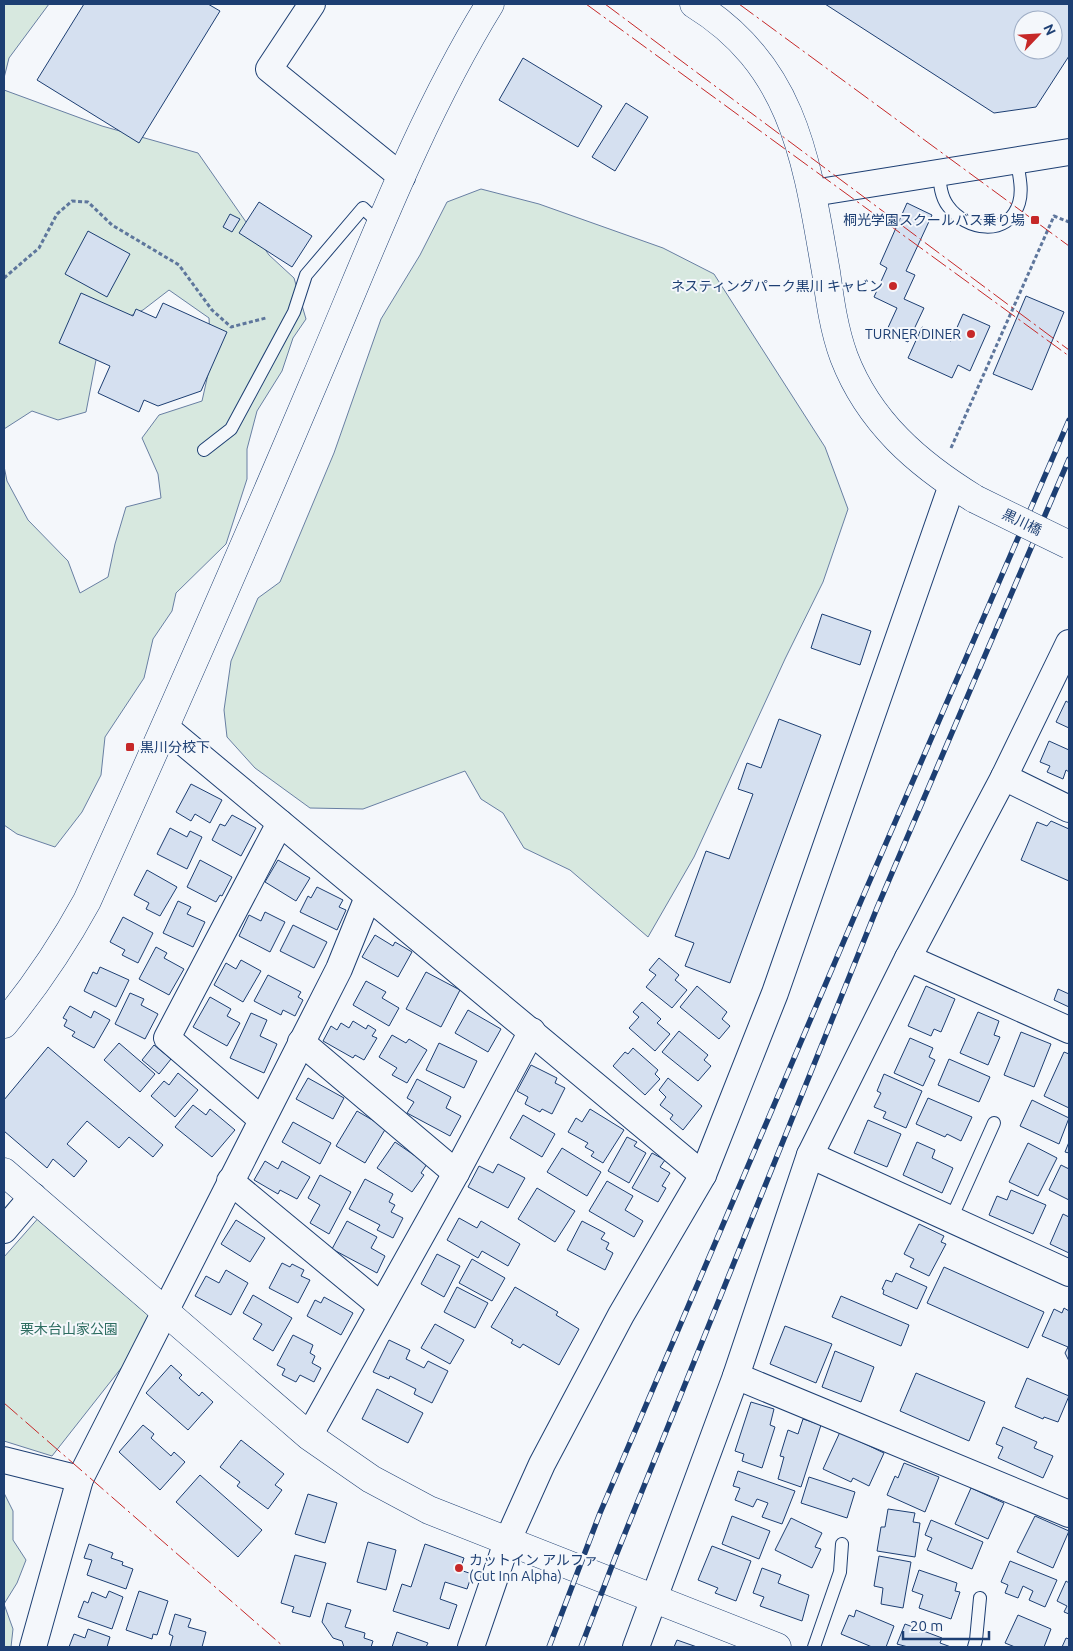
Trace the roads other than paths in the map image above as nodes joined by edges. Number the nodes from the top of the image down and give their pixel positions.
1 (312, 4) edge
2 (490, 4) edge
3 (694, 4) edge
4 (1069, 152) edge
5 (1017, 161) junction
6 (938, 173) junction
7 (402, 177) junction
8 (813, 194) junction
9 (381, 225) junction
10 (204, 450) dead end
11 (952, 485) junction
12 (1069, 545) edge
13 (1069, 643) edge
14 (165, 727) junction
15 (1004, 777) junction
16 (1069, 809) edge
17 (280, 823) junction
18 (368, 897) junction
19 (908, 958) junction
20 (4, 1024) edge
21 (1069, 1030) edge
22 (532, 1031) junction
23 (301, 1042) junction
24 (262, 1119) junction
25 (994, 1123) dead end
26 (810, 1155) junction
27 (4, 1172) edge
28 (456, 1173) junction
29 (704, 1176) junction
30 (230, 1181) junction
31 (33, 1196) junction
32 (951, 1220) junction
33 (4, 1230) edge
34 (1069, 1274) edge
35 (381, 1306) junction
36 (164, 1312) junction
37 (736, 1376) junction
38 (309, 1436) junction
39 (4, 1460) edge
40 (80, 1479) junction
41 (1069, 1514) edge
42 (507, 1542) junction
43 (842, 1544) dead end
44 (980, 1598) dead end
45 (654, 1600) junction
46 (33, 1647) edge
47 (471, 1647) edge
48 (636, 1647) edge
49 (777, 1647) edge
50 (814, 1647) edge
51 (974, 1647) edge

1 - 7 street
2 - 7 street
3 - 8 street, 黒川橋
4 - 5 street
5 - 6 street
5 - 6 lane
6 - 8 street
7 - 9 street
8 - 11 street, 黒川橋
9 - 10 lane
9 - 14 street
11 - 12 street, 黒川橋, bridge
11 - 29 street
13 - 15 street
14 - 17 street
14 - 20 street
15 - 16 street
15 - 19 street
17 - 18 street
17 - 24 street
18 - 22 street
18 - 23 street
19 - 21 street
19 - 26 street
22 - 28 street
22 - 29 street
23 - 24 street
23 - 28 street
24 - 30 street
25 - 32 lane
26 - 32 street
26 - 37 street
27 - 31 street
28 - 35 street
29 - 42 street
30 - 35 street
30 - 36 street
31 - 33 street
31 - 36 street
32 - 34 street
35 - 38 street
36 - 38 street
36 - 40 street
37 - 41 street
37 - 45 street
38 - 42 street
39 - 40 street
40 - 46 street
42 - 45 street
42 - 47 street
43 - 50 lane
44 - 51 lane
45 - 48 street
45 - 49 street

